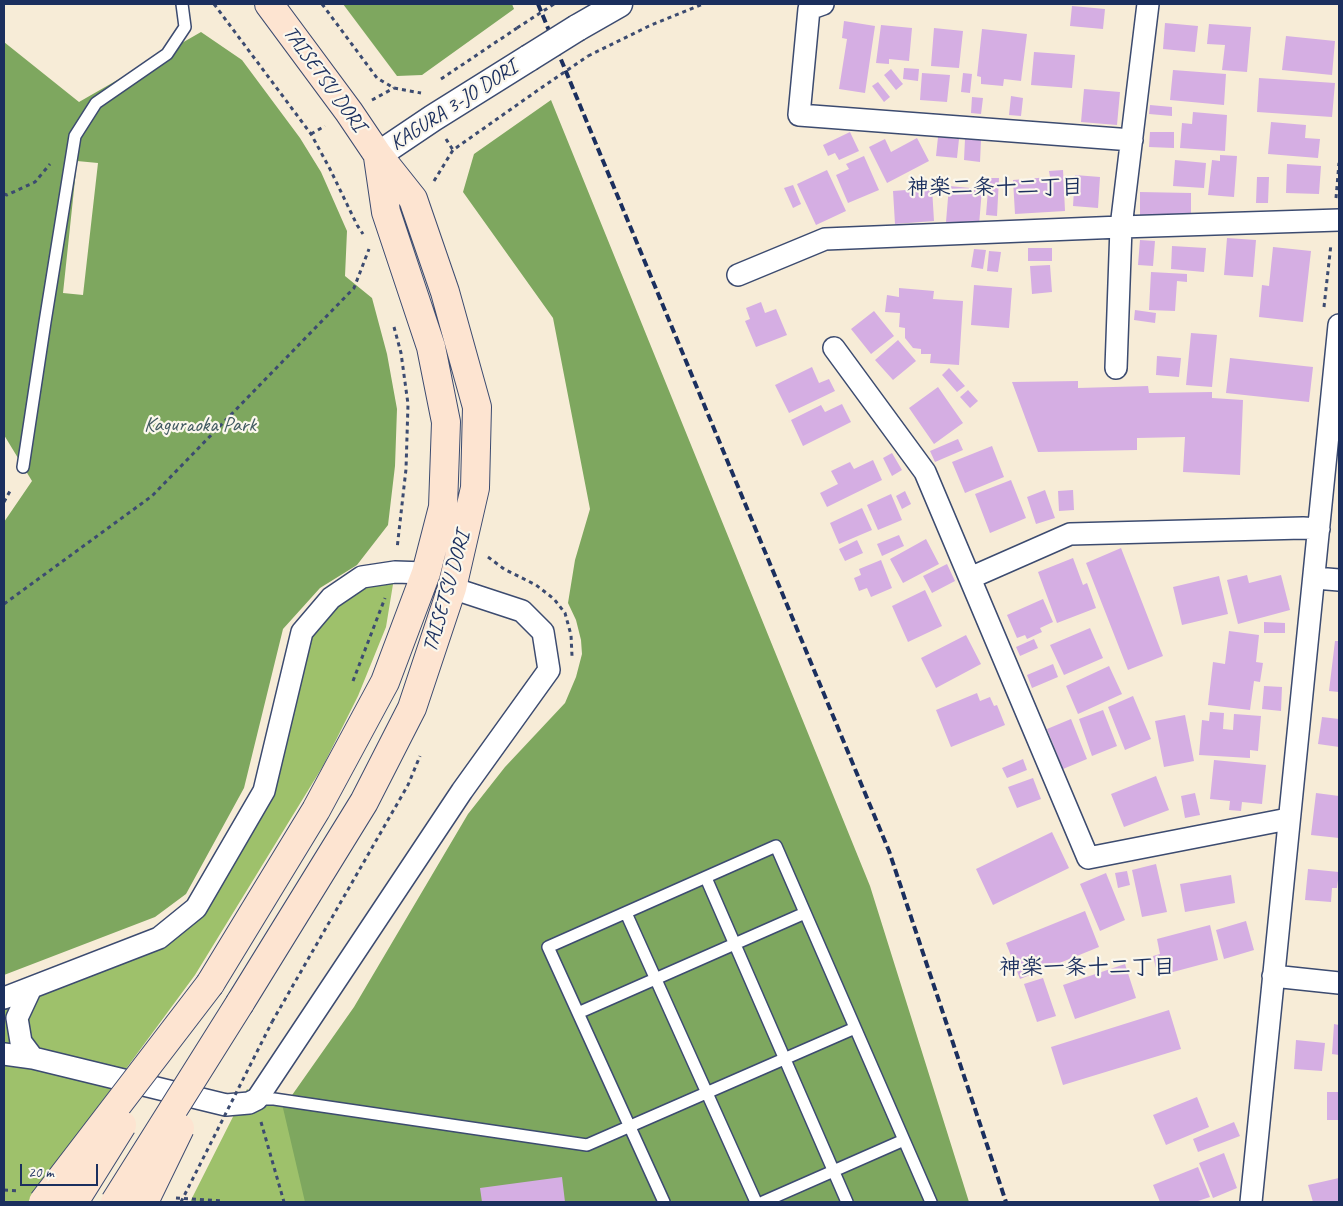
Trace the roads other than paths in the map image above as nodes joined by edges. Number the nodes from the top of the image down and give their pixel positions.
1 (182, 4) edge
2 (270, 4) edge
3 (619, 4) edge
4 (823, 4) edge
5 (1148, 4) edge
6 (1132, 140) junction
7 (378, 155) junction
8 (1339, 220) edge
9 (1120, 227) junction
10 (738, 275) dead end
11 (1339, 325) edge
12 (834, 348) dead end
13 (1116, 368) dead end
14 (23, 467) dead end
15 (1320, 530) junction
16 (426, 573) junction
17 (970, 578) junction
18 (1314, 578) junction
19 (1339, 580) edge
20 (452, 588) junction
21 (1288, 819) junction
22 (706, 878) junction
23 (626, 913) junction
24 (806, 913) junction
25 (735, 944) junction
26 (1273, 976) junction
27 (656, 979) junction
28 (1339, 983) edge
29 (210, 984) junction
30 (32, 988) junction
31 (4, 998) edge
32 (240, 1003) junction
33 (578, 1013) junction
34 (855, 1028) junction
35 (4, 1054) edge
36 (33, 1058) junction
37 (785, 1058) junction
38 (707, 1093) junction
39 (257, 1099) junction
40 (630, 1126) junction
41 (904, 1140) junction
42 (834, 1171) junction
43 (43, 1202) edge
44 (74, 1202) edge
45 (115, 1202) edge
46 (144, 1202) edge
47 (664, 1202) edge
48 (756, 1202) edge
49 (763, 1202) edge
50 (847, 1202) edge
51 (931, 1202) edge
52 (1251, 1202) edge

1 - 14 lane
2 - 7 main road, TAISETSU DORI
3 - 7 street, KAGURA 3-JO DORI, bridge
4 - 6 street
5 - 6 street
6 - 9 street
7 - 16 main road, TAISETSU DORI
7 - 20 main road, TAISETSU DORI
8 - 9 street
9 - 10 street
9 - 13 street
11 - 15 street
12 - 17 street
15 - 17 street
15 - 18 street
16 - 29 main road, TAISETSU DORI
16 - 30 street
17 - 21 street
18 - 19 street
18 - 21 street
20 - 32 main road, TAISETSU DORI
20 - 39 street
21 - 26 street
22 - 23 lane
22 - 24 lane
22 - 25 lane
23 - 27 lane
23 - 33 lane
24 - 25 lane
24 - 34 lane
25 - 27 lane
25 - 37 lane
26 - 28 street
26 - 52 street
27 - 33 lane
27 - 38 lane
29 - 43 main road, bridge
29 - 44 main road, bridge
30 - 31 street
30 - 36 street
32 - 45 main road, bridge
32 - 46 main road, bridge
33 - 40 lane
34 - 37 lane
34 - 41 lane
35 - 36 street
36 - 39 street
37 - 38 lane
37 - 42 lane
38 - 40 lane
38 - 48 lane
39 - 40 lane
40 - 47 lane
41 - 42 lane
41 - 51 lane
42 - 49 lane
42 - 50 lane

